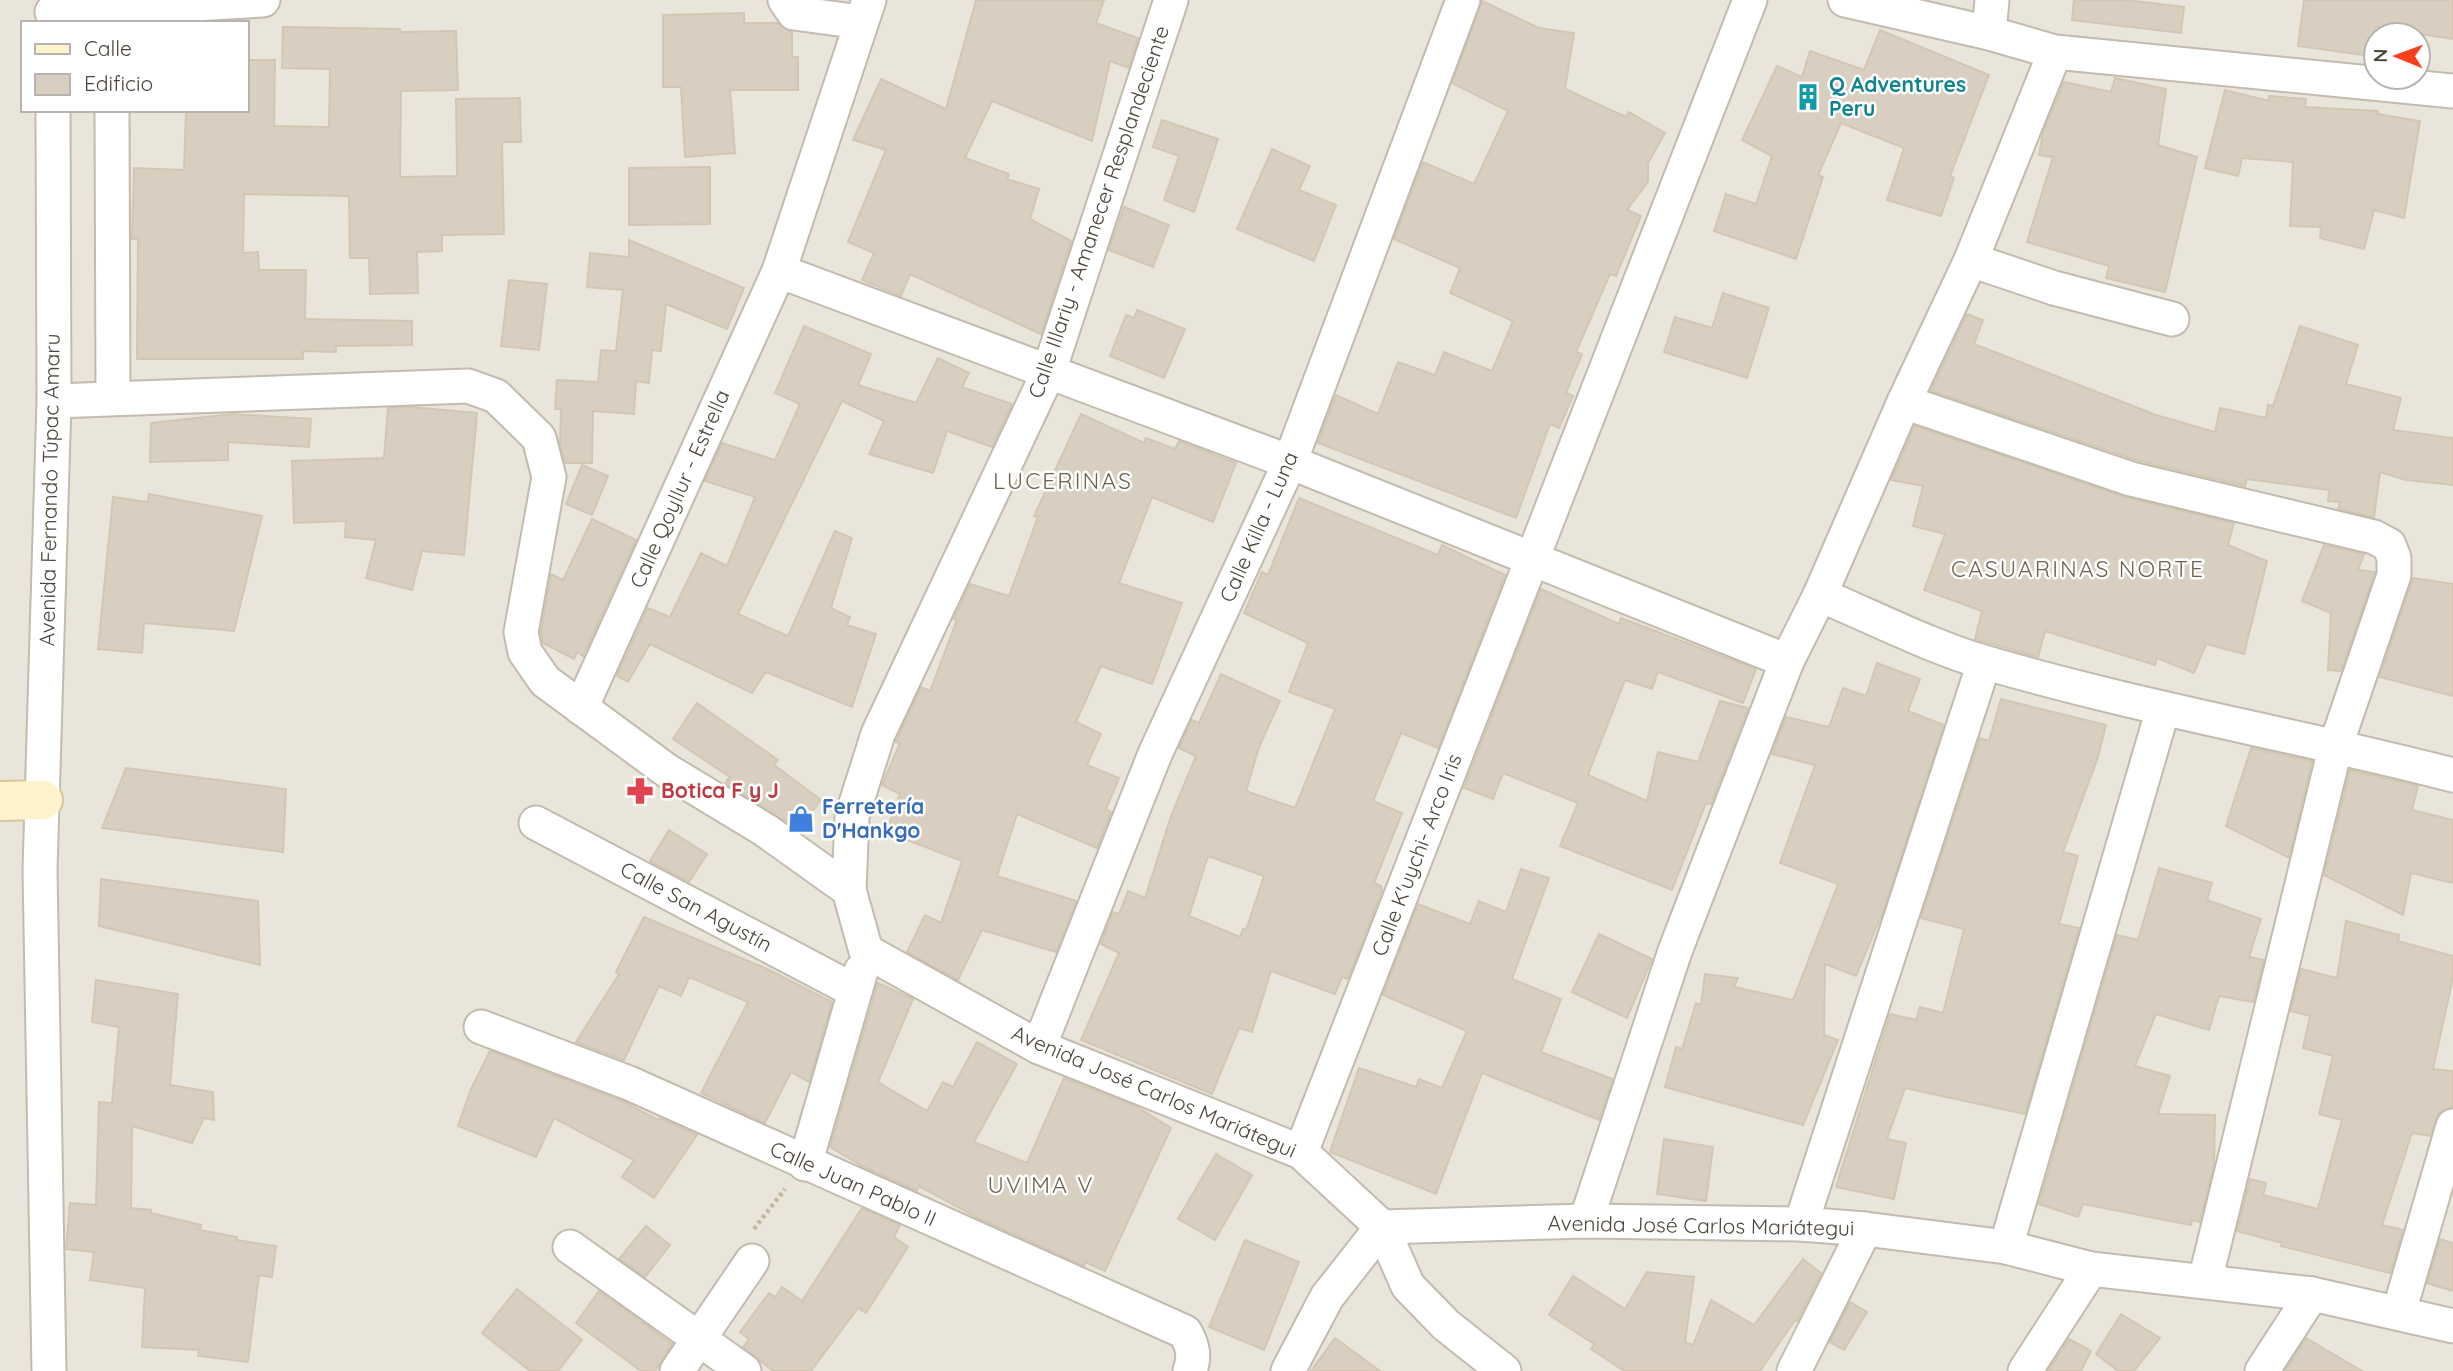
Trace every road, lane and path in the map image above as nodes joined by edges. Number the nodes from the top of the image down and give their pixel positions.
1 (263, 0) edge
2 (785, 0) edge
3 (1171, 0) edge
4 (1463, 0) edge
5 (1749, 0) edge
6 (1845, 0) edge
7 (1992, 0) edge
8 (112, 10) edge
9 (864, 11) edge
10 (52, 12) edge
11 (1989, 33) junction
12 (2055, 52) junction
13 (2453, 91) edge
14 (53, 112) edge
15 (112, 112) edge
16 (1971, 260) junction
17 (779, 271) junction
18 (2172, 319) dead end
19 (1049, 371) junction
20 (113, 397) junction
21 (54, 401) junction
22 (1904, 402) junction
23 (1290, 462) junction
24 (1534, 558) junction
25 (1820, 595) junction
26 (1787, 661) junction
27 (1984, 663) junction
28 (581, 708) junction
29 (2163, 709) junction
30 (2336, 745) junction
31 (2453, 775) edge
32 (43, 800) junction
33 (0, 801) edge
34 (536, 823) dead end
35 (849, 890) junction
36 (866, 951) junction
37 (855, 991) junction
38 (481, 1027) dead end
39 (1039, 1047) junction
40 (2453, 1126) edge
41 (1301, 1152) junction
42 (805, 1164) junction
43 (1586, 1221) junction
44 (1801, 1224) junction
45 (1382, 1227) junction
46 (1865, 1229) junction
47 (570, 1247) dead end
48 (2006, 1247) junction
49 (752, 1261) joint
50 (2091, 1269) junction
51 (2205, 1281) junction
52 (2312, 1294) junction
53 (2399, 1312) junction
54 (2453, 1326) edge
55 (699, 1336) junction
56 (49, 1371) edge
57 (677, 1371) edge
58 (744, 1371) edge
59 (1190, 1371) edge
60 (1288, 1371) edge
61 (1504, 1371) edge
62 (1794, 1371) edge
63 (2025, 1371) edge
64 (2262, 1371) edge

1 - 8 street
2 - 9 street
3 - 19 street, Calle Illariy - Amanecer Resplandeciente
4 - 23 street, Calle Killa - Luna
5 - 24 street, Calle K'uychi- Arco Iris
6 - 11 street
7 - 11 street
8 - 10 street
9 - 17 street, Calle Qoyllur - Estrella
11 - 12 street
12 - 13 street
12 - 16 street
14 - 21 street, Avenida Fernando Túpac Amaru
15 - 20 street
16 - 18 street
16 - 22 street
17 - 19 street
17 - 28 street, Calle Qoyllur - Estrella
19 - 23 street
19 - 35 street, Calle Illariy - Amanecer Resplandeciente
20 - 21 street
20 - 28 street
21 - 32 street, Avenida Fernando Túpac Amaru
22 - 25 street
22 - 30 street
23 - 24 street
23 - 39 street, Calle Killa - Luna
24 - 26 street
24 - 41 street, Calle K'uychi- Arco Iris
25 - 26 street
25 - 27 street
26 - 43 street
27 - 29 street
27 - 44 street
28 - 35 street
29 - 30 street
29 - 48 street
30 - 31 street
30 - 51 street
32 - 33 main road
32 - 56 street, Avenida Fernando Túpac Amaru
34 - 37 street, Calle San Agustín
35 - 36 street
36 - 37 street
36 - 39 street, Avenida José Carlos Mariátegui
37 - 42 street
38 - 42 street, Calle Juan Pablo II
39 - 41 street, Avenida José Carlos Mariátegui
40 - 53 street
41 - 45 street, Avenida José Carlos Mariátegui
42 - 49 path
42 - 59 street, Calle Juan Pablo II
43 - 44 street, Avenida José Carlos Mariátegui
43 - 45 street, Avenida José Carlos Mariátegui
44 - 46 street, Avenida José Carlos Mariátegui
45 - 60 street
45 - 61 street
46 - 48 street, Avenida José Carlos Mariátegui
46 - 62 street
47 - 55 street
48 - 50 street, Avenida José Carlos Mariátegui
49 - 55 street
50 - 51 street, Avenida José Carlos Mariátegui
50 - 63 street
51 - 52 street, Avenida José Carlos Mariátegui
52 - 53 street, Avenida José Carlos Mariátegui
52 - 64 street
53 - 54 street, Avenida José Carlos Mariátegui
55 - 57 street
55 - 58 street

